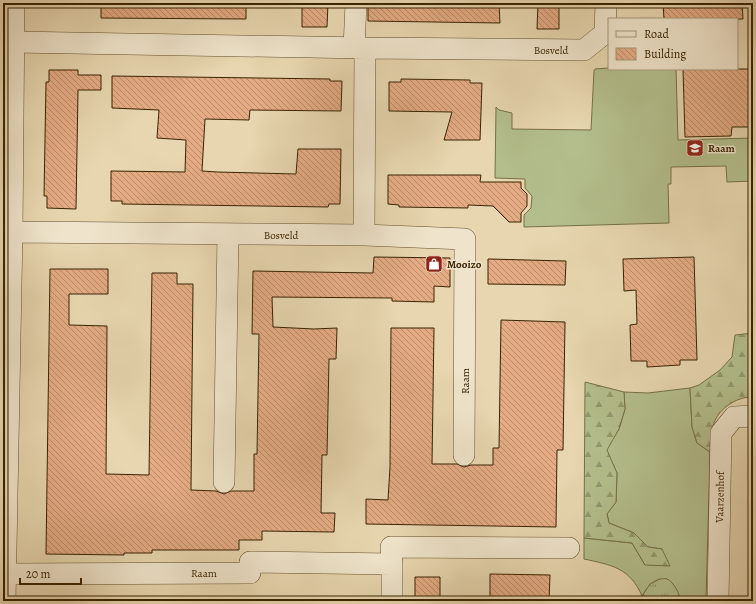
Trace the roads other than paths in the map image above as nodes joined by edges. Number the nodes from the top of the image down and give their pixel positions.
1 (14, 3) edge
2 (356, 3) edge
3 (606, 3) edge
4 (14, 42) junction
5 (360, 48) junction
6 (12, 232) junction
7 (228, 234) junction
8 (364, 235) junction
9 (753, 416) edge
10 (464, 455) dead end
11 (224, 482) dead end
12 (569, 548) dead end
13 (392, 564) junction
14 (6, 574) junction
15 (5, 601) edge
16 (392, 601) edge
17 (718, 601) edge

1 - 4 street
2 - 5 street
3 - 5 street, Bosveld
4 - 5 street, Bosveld
4 - 6 street
5 - 8 street
6 - 7 street, Bosveld
6 - 14 street
7 - 8 street, Bosveld
7 - 11 street
8 - 10 street, Raam
9 - 17 street, Vaarzenhof
12 - 13 street
13 - 14 street, Raam
13 - 16 street
14 - 15 street

